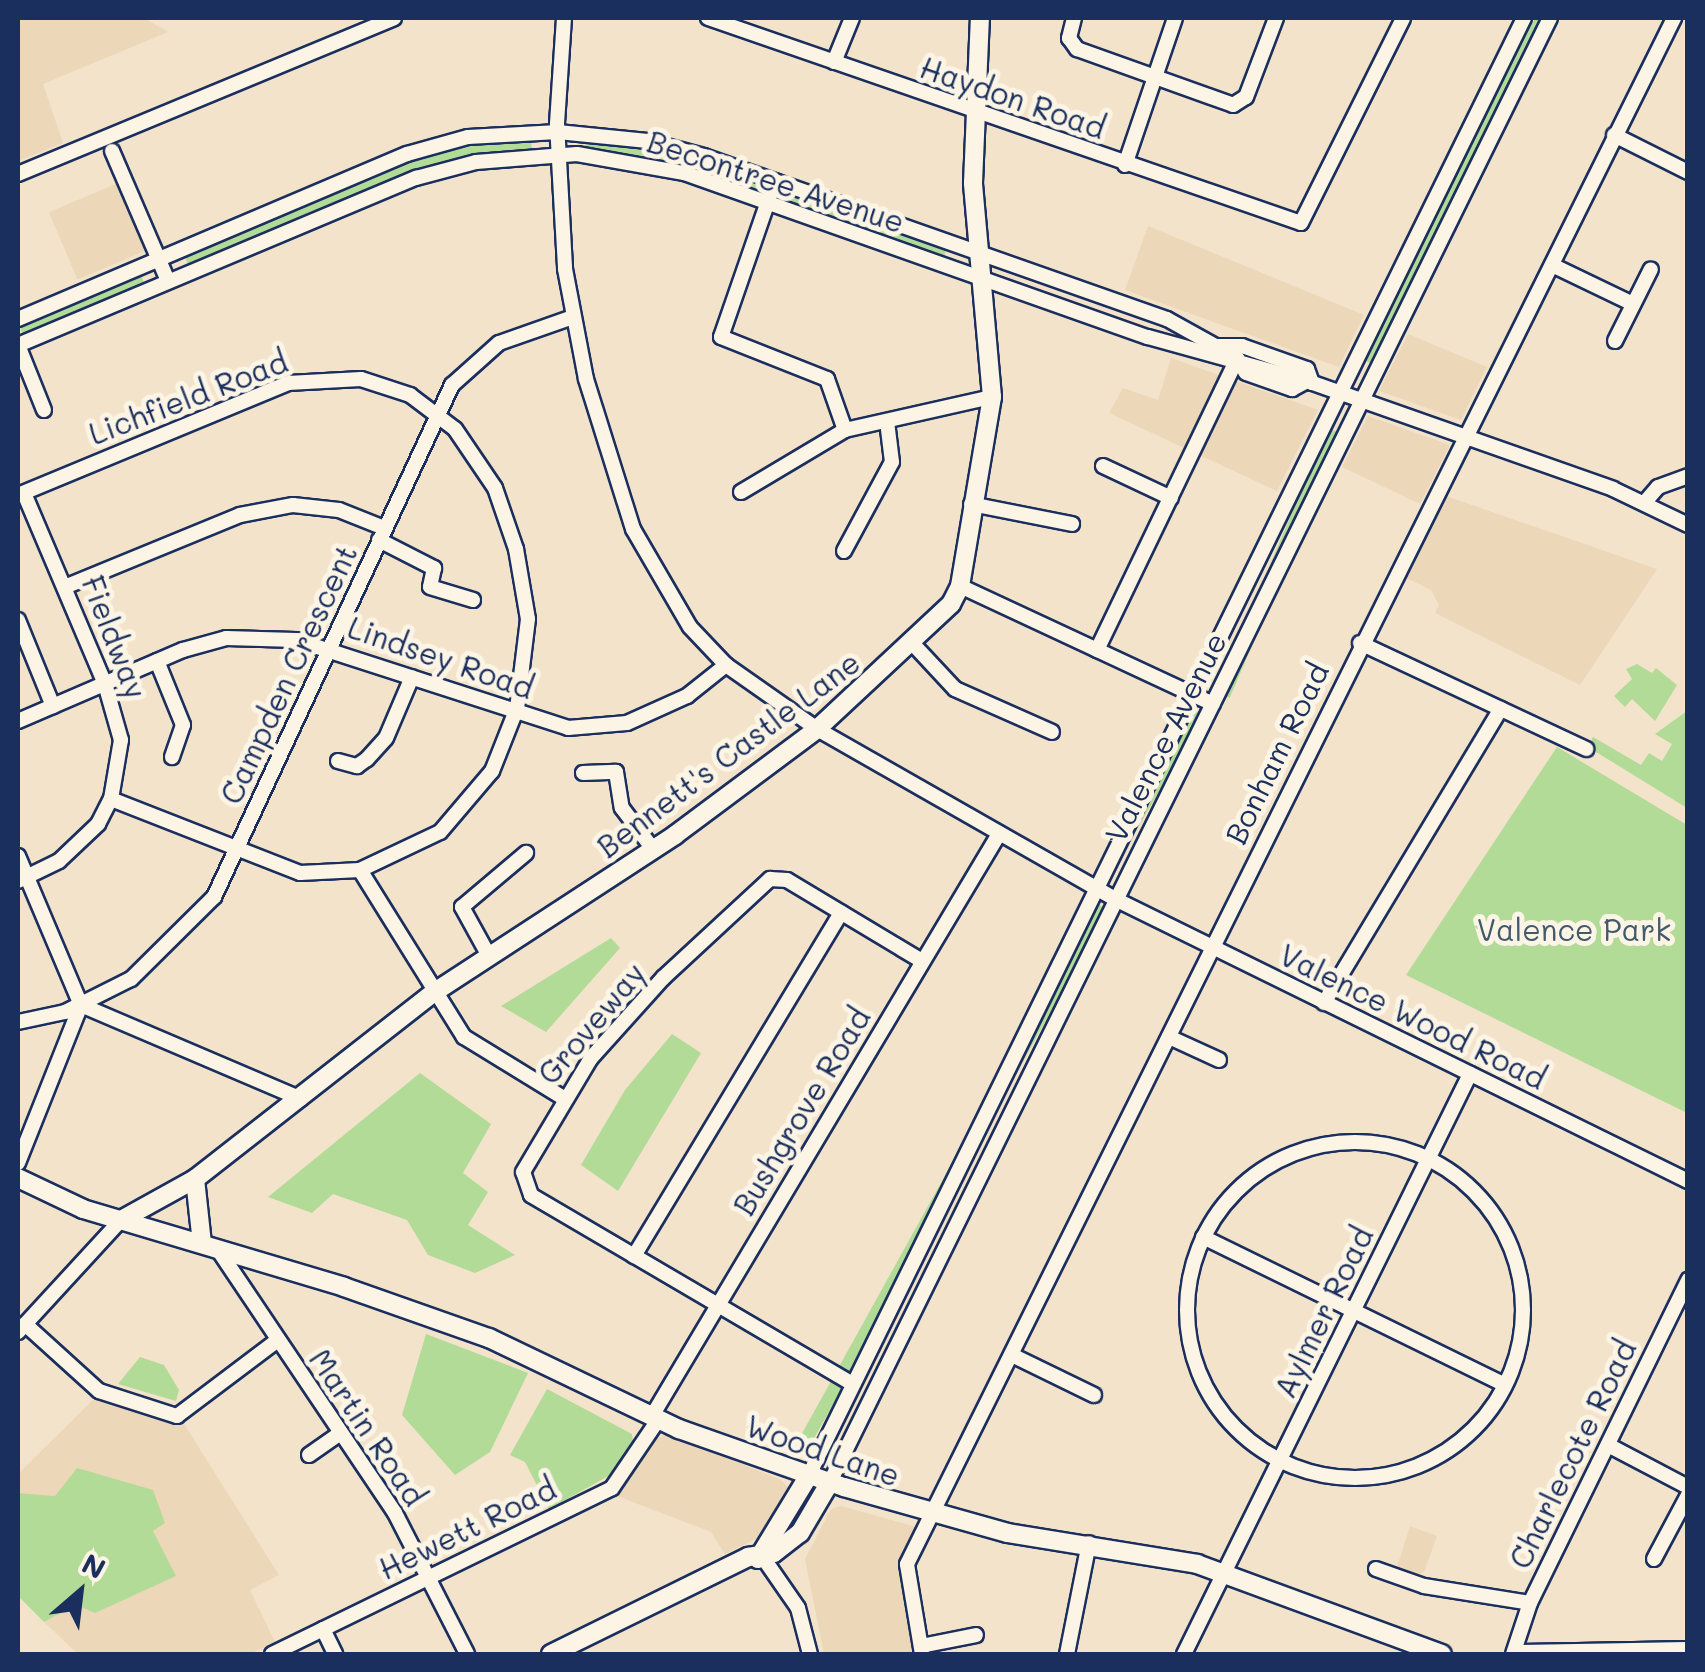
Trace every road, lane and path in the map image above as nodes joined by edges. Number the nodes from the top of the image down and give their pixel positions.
1 (394, 18) edge
2 (564, 18) edge
3 (708, 18) edge
4 (852, 18) edge
5 (980, 18) edge
6 (1074, 18) edge
7 (1175, 18) edge
8 (1276, 18) edge
9 (1403, 18) edge
10 (1524, 18) edge
11 (1550, 18) edge
12 (1674, 18) edge
13 (834, 62) junction
14 (1156, 76) junction
15 (973, 112) junction
16 (558, 132) junction
17 (1614, 135) junction
18 (112, 151) dead end
19 (559, 153) junction
20 (1125, 166) junction
21 (1688, 172) edge
22 (18, 174) edge
23 (775, 180) junction
24 (767, 203) junction
25 (982, 257) junction
26 (157, 260) junction
27 (1552, 265) junction
28 (1651, 269) dead end
29 (986, 277) junction
30 (168, 282) junction
31 (1632, 304) junction
32 (1134, 307) junction
33 (572, 316) junction
34 (18, 320) edge
35 (1127, 330) junction
36 (1615, 341) dead end
37 (18, 346) edge
38 (1218, 346) junction
39 (1237, 358) junction
40 (1310, 382) junction
41 (1340, 393) junction
42 (992, 397) junction
43 (1363, 400) junction
44 (44, 410) dead end
45 (436, 412) junction
46 (887, 423) junction
47 (846, 430) junction
48 (1464, 436) junction
49 (1103, 466) dead end
50 (1688, 476) edge
51 (740, 492) dead end
52 (21, 494) edge
53 (1171, 498) junction
54 (1645, 502) junction
55 (971, 504) junction
56 (1072, 524) dead end
57 (1688, 524) edge
58 (381, 534) junction
59 (844, 551) dead end
60 (66, 586) junction
61 (960, 586) junction
62 (473, 600) dead end
63 (18, 620) edge
64 (1360, 643) junction
65 (914, 645) junction
66 (330, 649) junction
67 (1097, 650) junction
68 (157, 661) junction
69 (726, 665) junction
70 (412, 677) junction
71 (105, 684) junction
72 (1191, 693) junction
73 (1213, 704) junction
74 (53, 706) junction
75 (1500, 708) junction
76 (515, 712) junction
77 (18, 722) edge
78 (818, 729) junction
79 (1052, 732) dead end
80 (1586, 749) dead end
81 (172, 757) dead end
82 (338, 761) dead end
83 (583, 774) dead end
84 (111, 799) junction
85 (999, 834) junction
86 (652, 849) junction
87 (237, 852) junction
88 (526, 853) dead end
89 (18, 856) edge
90 (360, 870) junction
91 (22, 879) edge
92 (1097, 888) junction
93 (1115, 900) junction
94 (841, 913) junction
95 (1212, 948) junction
96 (489, 956) junction
97 (922, 961) junction
98 (433, 993) junction
99 (1324, 1003) junction
100 (81, 1005) junction
101 (18, 1022) edge
102 (1169, 1036) junction
103 (1219, 1060) dead end
104 (1470, 1074) junction
105 (562, 1097) junction
106 (301, 1099) junction
107 (1428, 1160) junction
108 (18, 1163) edge
109 (18, 1178) edge
110 (194, 1180) junction
111 (1688, 1181) edge
112 (121, 1220) junction
113 (1204, 1237) junction
114 (210, 1246) junction
115 (634, 1256) junction
116 (262, 1262) junction
117 (1688, 1280) edge
118 (243, 1287) junction
119 (1684, 1298) edge
120 (717, 1306) junction
121 (1355, 1312) junction
122 (21, 1328) edge
123 (278, 1340) junction
124 (1014, 1356) junction
125 (852, 1384) junction
126 (1505, 1385) junction
127 (1094, 1396) dead end
128 (655, 1418) junction
129 (340, 1433) junction
130 (1608, 1445) junction
131 (309, 1455) dead end
132 (1281, 1461) junction
133 (809, 1474) junction
134 (830, 1482) junction
135 (1688, 1491) edge
136 (933, 1516) junction
137 (1671, 1528) junction
138 (1688, 1536) edge
139 (1088, 1542) junction
140 (762, 1556) junction
141 (1654, 1559) dead end
142 (1376, 1569) dead end
143 (1225, 1574) junction
144 (429, 1577) junction
145 (1530, 1603) junction
146 (323, 1629) junction
147 (976, 1635) dead end
148 (1397, 1648) edge
149 (922, 1650) edge
150 (1688, 1651) edge
151 (272, 1654) edge
152 (335, 1654) edge
153 (468, 1654) edge
154 (551, 1654) edge
155 (570, 1654) edge
156 (810, 1654) edge
157 (1066, 1654) edge
158 (1184, 1654) edge
159 (1442, 1654) edge
160 (1516, 1654) edge

1 - 22 street
2 - 16 street, Valence Wood Road
3 - 13 street, Haydon Road
4 - 13 street
5 - 15 main road
6 - 14 street
7 - 14 street
8 - 14 street
9 - 20 street, Haydon Road
10 - 41 street, Valence Avenue
11 - 43 street, Valence Avenue
12 - 17 street, Bonham Road
13 - 15 street, Haydon Road
14 - 20 street
15 - 20 street, Haydon Road
15 - 25 main road
16 - 19 street, Valence Wood Road
16 - 23 street, Becontree Avenue
16 - 26 street, Becontree Avenue
17 - 21 street
17 - 27 street, Bonham Road
18 - 26 street
19 - 24 street, Becontree Avenue
19 - 30 street, Becontree Avenue
19 - 33 street, Valence Wood Road
23 - 24 street
23 - 25 street, Becontree Avenue
24 - 29 street, Becontree Avenue
24 - 47 street
25 - 29 main road
25 - 32 street, Becontree Avenue
26 - 30 street
26 - 34 street, Becontree Avenue
27 - 31 street
27 - 48 street, Bonham Road
28 - 31 street
29 - 35 street, Becontree Avenue
29 - 42 main road
30 - 37 street, Becontree Avenue
31 - 36 street
32 - 35 street
32 - 38 street, Becontree Avenue
33 - 45 street, Campden Crescent
33 - 69 street, Valence Wood Road
35 - 39 street, Becontree Avenue
37 - 44 street
38 - 39 street, Becontree Avenue
38 - 40 street, Becontree Avenue
39 - 40 street, Becontree Avenue
39 - 53 street
40 - 41 street, Becontree Avenue
41 - 43 street, Becontree Avenue
41 - 72 street, Valence Avenue
42 - 46 street
42 - 55 main road
43 - 48 street, Becontree Avenue
43 - 73 street, Valence Avenue
45 - 52 street, Lichfield Road
45 - 58 street, Campden Crescent
45 - 76 street
46 - 47 street
46 - 59 street
47 - 51 street
48 - 54 street, Becontree Avenue
48 - 64 street, Bonham Road
49 - 53 street
50 - 54 street
52 - 60 street, Fieldway
53 - 67 street
54 - 57 street, Becontree Avenue
55 - 56 street
55 - 61 main road
58 - 60 street
58 - 62 street
58 - 66 street, Campden Crescent
60 - 71 street, Fieldway
61 - 65 main road, Bennett's Castle Lane
61 - 67 street
63 - 74 street
64 - 75 street
64 - 95 street, Bonham Road
65 - 78 main road, Bennett's Castle Lane
65 - 79 street
66 - 68 street, Lindsey Road
66 - 70 street, Lindsey Road
66 - 87 street, Campden Crescent
67 - 72 street
68 - 71 street, Lindsey Road
68 - 81 street
69 - 76 street, Lindsey Road
69 - 78 street, Valence Wood Road
70 - 76 street, Lindsey Road
70 - 82 street
71 - 74 street, Lindsey Road
71 - 84 street, Fieldway
72 - 73 street
72 - 92 street, Valence Avenue
73 - 93 street, Valence Avenue
74 - 77 street, Lindsey Road
75 - 80 street
75 - 99 street
76 - 90 street
78 - 85 street, Valence Wood Road
78 - 86 main road, Bennett's Castle Lane
83 - 86 street
84 - 87 street
84 - 91 street, Fieldway
85 - 92 street, Valence Wood Road
85 - 97 street, Bushgrove Road
86 - 96 main road, Bennett's Castle Lane
87 - 90 street
87 - 100 street, Campden Crescent
88 - 96 street
89 - 91 street
90 - 98 street
91 - 100 street
92 - 93 street, Valence Wood Road
92 - 125 street, Valence Avenue
93 - 95 street, Valence Wood Road
93 - 134 street, Valence Avenue
94 - 97 street, Groveway
94 - 105 street, Groveway
94 - 115 street
95 - 99 street, Valence Wood Road
95 - 102 street, Bonham Road
96 - 98 main road, Bennett's Castle Lane
97 - 120 street, Bushgrove Road
98 - 105 street
98 - 106 main road, Bennett's Castle Lane
99 - 104 street, Valence Wood Road
100 - 101 street, Campden Crescent
100 - 106 street
100 - 108 street
102 - 103 street
102 - 124 street, Bonham Road
104 - 107 street, Aylmer Road
104 - 111 street, Valence Wood Road
105 - 115 street, Groveway
106 - 110 main road, Bennett's Castle Lane
107 - 113 street
107 - 121 street, Aylmer Road
107 - 126 street
109 - 112 main road, Wood Lane
110 - 112 main road, Bennett's Castle Lane
110 - 114 main road
112 - 114 main road, Wood Lane
112 - 122 street
113 - 121 street
113 - 132 street
114 - 116 main road, Wood Lane
114 - 118 street, Martin Road
115 - 120 street, Groveway
116 - 118 street
116 - 128 main road, Wood Lane
117 - 119 street, Charlecote Road
118 - 123 street, Martin Road
119 - 130 street, Charlecote Road
120 - 125 street, Groveway
120 - 128 street, Bushgrove Road
121 - 126 street
121 - 132 street, Aylmer Road
122 - 123 street
123 - 129 street, Martin Road
124 - 127 street
124 - 136 street, Bonham Road
125 - 133 street, Valence Avenue
126 - 132 street
128 - 133 main road, Wood Lane
128 - 144 street, Hewett Road
129 - 131 street
129 - 144 street, Martin Road
130 - 135 street
130 - 145 street, Charlecote Road
132 - 143 street, Aylmer Road
133 - 134 main road, Wood Lane
133 - 140 main road
134 - 136 main road, Wood Lane
134 - 140 main road
135 - 137 street
136 - 139 main road, Wood Lane
136 - 149 street, Bonham Road
137 - 138 street
137 - 141 street
139 - 143 main road, Wood Lane
139 - 157 street
140 - 154 main road
140 - 155 main road
140 - 156 street
142 - 145 street
143 - 148 main road, Wood Lane
143 - 158 street, Aylmer Road
144 - 146 street, Hewett Road
144 - 153 street, Martin Road
145 - 160 street, Charlecote Road
146 - 151 street, Hewett Road
146 - 152 street
147 - 149 street
148 - 159 main road, Wood Lane
150 - 160 main road

